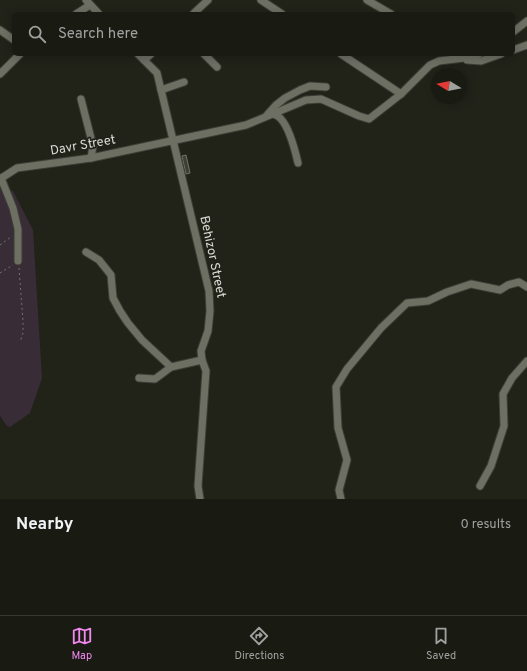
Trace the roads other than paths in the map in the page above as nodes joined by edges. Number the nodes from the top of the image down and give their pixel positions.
1 (208, 0) edge
2 (261, 0) edge
3 (366, 0) edge
4 (88, 2) edge
5 (78, 12) edge
6 (97, 12) edge
7 (195, 12) edge
8 (279, 12) edge
9 (387, 12) edge
10 (527, 21) edge
11 (0, 30) edge
12 (515, 30) edge
13 (12, 39) edge
14 (527, 45) edge
15 (515, 49) edge
16 (18, 56) edge
17 (140, 56) edge
18 (149, 56) edge
19 (206, 56) edge
20 (344, 56) edge
21 (474, 56) edge
22 (496, 56) edge
23 (463, 58) junction
24 (144, 60) junction
25 (217, 67) dead end
26 (0, 74) edge
27 (184, 82) dead end
28 (326, 87) dead end
29 (161, 90) junction
30 (401, 94) junction
31 (81, 99) dead end
32 (274, 114) junction
33 (265, 117) junction
34 (173, 140) junction
35 (91, 158) junction
36 (298, 163) dead end
37 (1, 178) edge
38 (86, 252) dead end
39 (18, 261) road end
40 (527, 287) edge
41 (202, 360) junction
42 (527, 361) edge
43 (171, 367) junction
44 (139, 378) dead end
45 (480, 486) dead end
46 (200, 499) edge
47 (342, 499) edge

1 - 7 street
2 - 8 street
3 - 9 street
4 - 5 street
4 - 6 street
10 - 12 street
11 - 13 street
14 - 15 street
16 - 26 street
17 - 24 street, Behizor Street
18 - 24 street
19 - 25 street
20 - 30 street
21 - 23 street
22 - 23 street
23 - 30 street
24 - 29 street, Behizor Street
27 - 29 street
28 - 33 street
29 - 34 street, Behizor Street
30 - 32 street
31 - 35 street
32 - 33 street
32 - 36 street
33 - 34 street, Davr Street
34 - 35 street, Davr Street
34 - 41 street, Behizor Street
35 - 37 street, Davr Street
37 - 39 street
38 - 43 street
40 - 47 street
41 - 43 street
41 - 46 street, Behizor Street
42 - 45 street
43 - 44 street

